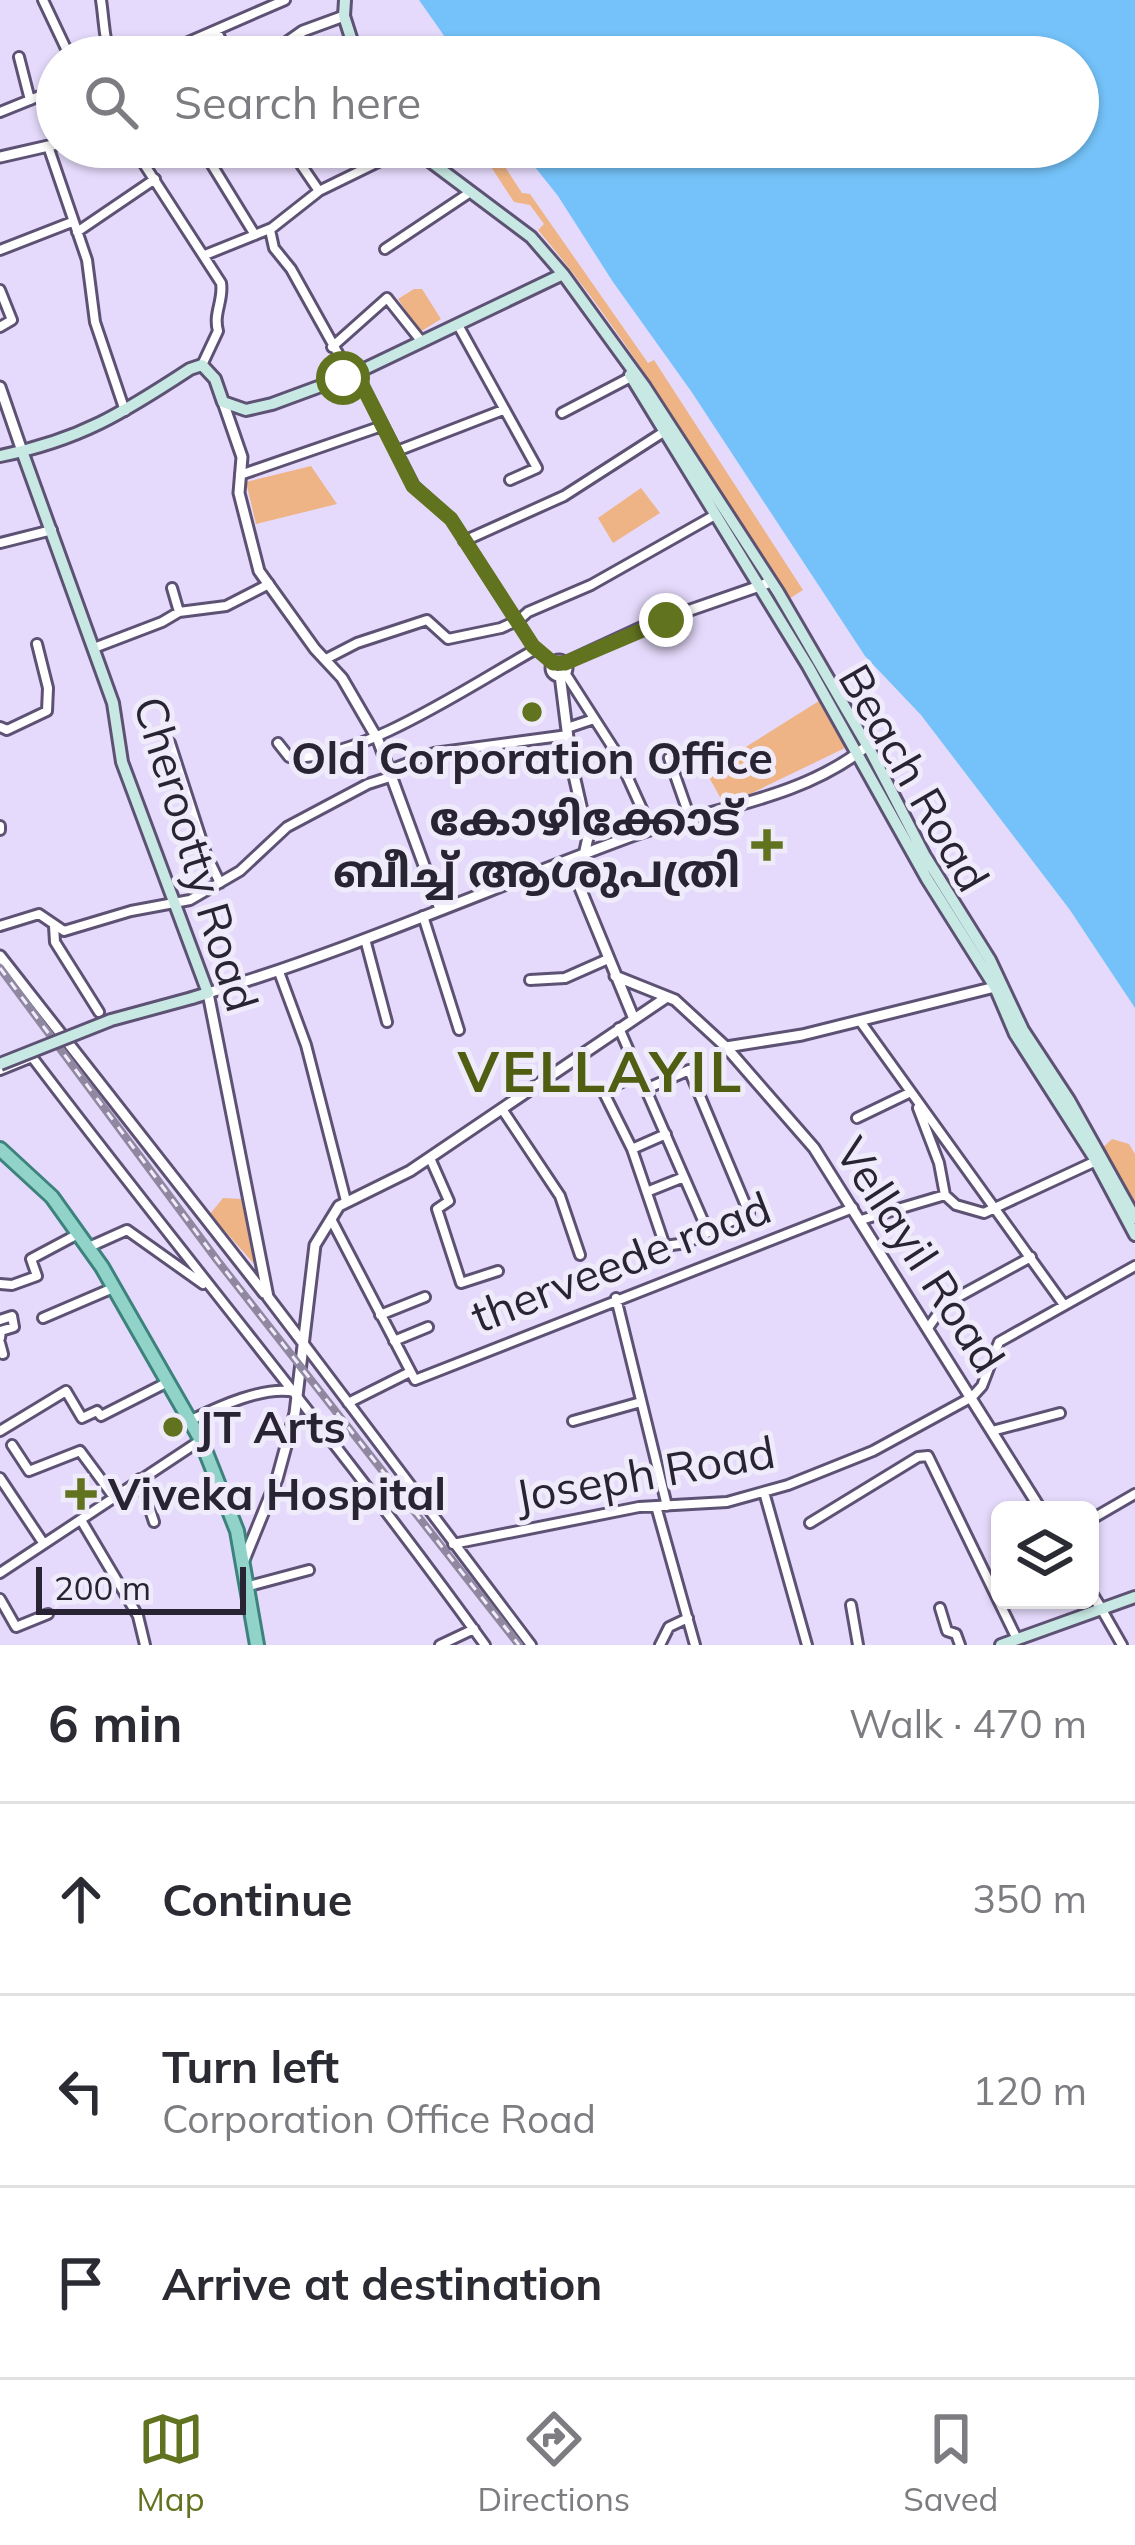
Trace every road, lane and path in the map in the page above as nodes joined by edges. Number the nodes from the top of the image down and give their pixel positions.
1 (43, 0) edge
2 (101, 0) edge
3 (285, 0) edge
4 (345, 0) edge
5 (271, 3) edge
6 (344, 16) junction
7 (216, 30) junction
8 (60, 36) edge
9 (106, 36) edge
10 (202, 36) edge
11 (219, 36) edge
12 (296, 36) edge
13 (350, 36) edge
14 (19, 57) dead end
15 (36, 98) edge
16 (31, 100) junction
17 (0, 112) edge
18 (36, 149) edge
19 (0, 158) edge
20 (58, 168) edge
21 (147, 168) edge
22 (214, 168) edge
23 (304, 168) edge
24 (366, 168) edge
25 (437, 168) edge
26 (155, 179) junction
27 (319, 190) junction
28 (469, 193) junction
29 (74, 227) junction
30 (269, 230) junction
31 (255, 235) junction
32 (385, 249) dead end
33 (0, 250) edge
34 (205, 254) junction
35 (563, 274) junction
36 (0, 290) edge
37 (458, 325) junction
38 (0, 327) edge
39 (422, 342) junction
40 (332, 347) junction
41 (623, 361) junction
42 (202, 365) junction
43 (631, 376) junction
44 (349, 379) junction
45 (0, 387) edge
46 (223, 402) junction
47 (503, 410) junction
48 (125, 412) junction
49 (562, 413) dead end
50 (382, 426) junction
51 (662, 433) junction
52 (22, 451) junction
53 (397, 451) junction
54 (0, 456) edge
55 (240, 475) junction
56 (510, 480) dead end
57 (715, 515) junction
58 (53, 530) junction
59 (464, 541) junction
60 (0, 543) edge
61 (269, 584) junction
62 (766, 586) junction
63 (172, 589) dead end
64 (178, 612) junction
65 (519, 620) junction
66 (37, 644) dead end
67 (94, 648) junction
68 (536, 650) junction
69 (326, 659) junction
70 (553, 663) joint
71 (563, 670) junction
72 (594, 719) junction
73 (0, 727) edge
74 (567, 732) junction
75 (376, 735) junction
76 (278, 742) dead end
77 (170, 743) dead end
78 (863, 749) junction
79 (669, 758) dead end
80 (393, 773) junction
81 (690, 818) junction
82 (651, 829) junction
83 (586, 854) junction
84 (558, 864) junction
85 (220, 883) junction
86 (578, 883) junction
87 (177, 905) junction
88 (440, 909) junction
89 (423, 916) junction
90 (55, 925) junction
91 (0, 926) edge
92 (365, 939) junction
93 (0, 956) edge
94 (608, 959) junction
95 (279, 972) junction
96 (615, 976) junction
97 (530, 980) dead end
98 (995, 987) junction
99 (208, 993) junction
100 (667, 997) junction
101 (99, 1012) dead end
102 (634, 1019) junction
103 (860, 1021) junction
104 (387, 1022) dead end
105 (620, 1028) junction
106 (459, 1030) dead end
107 (726, 1047) junction
108 (0, 1067) edge
109 (639, 1074) junction
110 (646, 1089) junction
111 (912, 1094) junction
112 (502, 1109) junction
113 (856, 1118) dead end
114 (665, 1135) junction
115 (0, 1149) edge
116 (632, 1149) junction
117 (430, 1158) junction
118 (1096, 1161) junction
119 (684, 1177) junction
120 (649, 1191) junction
121 (944, 1195) junction
122 (346, 1201) junction
123 (996, 1207) junction
124 (853, 1208) junction
125 (1135, 1218) edge
126 (332, 1219) junction
127 (861, 1220) junction
128 (708, 1232) junction
129 (78, 1234) junction
130 (1135, 1235) edge
131 (88, 1248) junction
132 (580, 1255) dead end
133 (1031, 1258) junction
134 (1135, 1266) edge
135 (498, 1270) dead end
136 (0, 1284) edge
137 (208, 1287) junction
138 (114, 1288) junction
139 (268, 1297) junction
140 (425, 1297) dead end
141 (616, 1298) junction
142 (1064, 1305) junction
143 (380, 1315) junction
144 (43, 1318) dead end
145 (0, 1320) edge
146 (428, 1327) dead end
147 (928, 1328) junction
148 (0, 1340) edge
149 (394, 1341) junction
150 (303, 1343) junction
151 (3, 1354) dead end
152 (412, 1377) junction
153 (170, 1381) junction
154 (296, 1393) junction
155 (972, 1397) junction
156 (641, 1402) junction
157 (348, 1403) junction
158 (1060, 1413) dead end
159 (191, 1420) junction
160 (573, 1421) dead end
161 (0, 1431) edge
162 (992, 1431) junction
163 (201, 1440) junction
164 (12, 1445) dead end
165 (0, 1478) edge
166 (140, 1480) junction
167 (764, 1492) junction
168 (1135, 1494) edge
169 (114, 1497) junction
170 (1035, 1501) edge
171 (661, 1506) junction
172 (1099, 1515) edge
173 (81, 1520) junction
174 (154, 1522) dead end
175 (811, 1523) dead end
176 (44, 1544) junction
177 (453, 1544) junction
178 (244, 1560) junction
179 (310, 1570) dead end
180 (0, 1573) edge
181 (991, 1579) edge
182 (249, 1586) junction
183 (1135, 1597) edge
184 (0, 1599) edge
185 (851, 1605) dead end
186 (1099, 1605) edge
187 (940, 1609) dead end
188 (1002, 1609) edge
189 (1102, 1610) junction
190 (48, 1614) dead end
191 (688, 1618) junction
192 (474, 1629) junction
193 (1009, 1643) edge
194 (145, 1645) edge
195 (257, 1645) edge
196 (440, 1645) edge
197 (485, 1645) edge
198 (531, 1645) edge
199 (660, 1645) edge
200 (695, 1645) edge
201 (807, 1645) edge
202 (858, 1645) edge
203 (961, 1645) edge
204 (1122, 1645) edge

1 - 8 street
2 - 9 street
3 - 5 street
4 - 6 main road
5 - 7 street
6 - 12 street
6 - 13 main road
7 - 10 street
7 - 11 street
14 - 16 street
15 - 16 street
16 - 17 street
18 - 19 street
20 - 29 street
21 - 26 street
22 - 31 street
23 - 27 street
24 - 27 street
25 - 28 main road, Beach Road
26 - 29 street
26 - 34 street
27 - 30 street
28 - 32 street
28 - 35 main road, Beach Road
29 - 33 street
29 - 48 street
30 - 31 street
30 - 40 street
31 - 34 street
34 - 42 street
35 - 37 main road
35 - 41 main road, Beach Road
36 - 38 street
37 - 39 main road
37 - 47 street
39 - 40 street
39 - 44 main road
40 - 44 street
41 - 43 main road, Beach Road
41 - 62 main road, Beach Road
42 - 46 main road
42 - 48 main road
43 - 49 street
43 - 51 main road, Beach Road
44 - 46 main road
44 - 50 street
45 - 52 street, Cherootty Road
46 - 55 street
47 - 53 street
47 - 56 street
48 - 52 main road
50 - 53 street
50 - 55 street
51 - 57 main road, Beach Road
51 - 59 street
52 - 54 main road
52 - 58 main road, Cherootty Road
53 - 59 street
55 - 61 street
57 - 62 main road, Beach Road
57 - 65 street
58 - 60 street
58 - 67 main road, Cherootty Road
59 - 65 street
61 - 64 street
61 - 69 street
62 - 71 street
62 - 78 main road, Beach Road
63 - 64 street
64 - 67 street
65 - 68 street
65 - 69 street
66 - 73 street
67 - 87 main road, Cherootty Road
68 - 70 street
68 - 75 street
69 - 75 street
70 - 71 street
71 - 72 street
71 - 74 street
72 - 74 street
72 - 82 street
74 - 80 street
74 - 83 street
75 - 76 street
75 - 80 street
77 - 85 street
78 - 81 street
78 - 98 main road, Beach Road
78 - 125 main road, Beach Road
79 - 81 street
80 - 85 street
80 - 88 street
81 - 82 street
82 - 83 street
83 - 84 street
83 - 86 street
84 - 86 street
84 - 88 street
85 - 87 street
86 - 94 street
87 - 90 street
87 - 99 main road, Cherootty Road
88 - 89 street
89 - 92 street
89 - 106 street
90 - 91 street
90 - 101 street
92 - 95 street
92 - 104 street
93 - 139 street
94 - 96 street
94 - 97 street
95 - 99 street
95 - 122 street
96 - 100 street, Vellayil Road
96 - 102 street
98 - 103 street
98 - 118 main road, Beach Road
99 - 108 main road, bridge
99 - 139 street, Cherootty Road
100 - 102 street
100 - 107 street, Vellayil Road
102 - 105 street
103 - 107 street
103 - 111 street
105 - 109 street
105 - 112 street
107 - 124 street, Vellayil Road
108 - 137 street
109 - 110 street
109 - 116 street
110 - 114 street
110 - 128 street
111 - 113 street
111 - 121 street
111 - 123 street
112 - 117 street
112 - 132 street
114 - 116 street
114 - 119 street
115 - 129 main road
116 - 120 street
117 - 122 street
117 - 135 street
118 - 123 street
118 - 130 main road, Beach Road
119 - 120 street
119 - 128 street
120 - 128 street
121 - 123 street
121 - 127 street
122 - 126 street
123 - 133 street
124 - 127 street, Vellayil Road
124 - 141 street, therveede road
126 - 143 street
126 - 150 street
127 - 147 street, Vellayil Road
129 - 131 main road
129 - 136 street
131 - 137 street
131 - 138 main road
133 - 142 street
133 - 147 street
134 - 142 street
137 - 154 street
138 - 144 street
138 - 153 main road
139 - 150 street, Cherootty Road
140 - 143 street
141 - 152 street, therveede road
141 - 156 street
142 - 155 street
143 - 149 street
145 - 148 street
146 - 149 street
147 - 155 street, Vellayil Road
148 - 151 street
149 - 152 street
150 - 154 street
150 - 157 street
152 - 157 street, therveede road
153 - 159 main road
153 - 161 street
154 - 159 street
154 - 178 street
154 - 192 street
155 - 162 street, Vellayil Road
155 - 167 street, Joseph Road
156 - 160 street
156 - 171 street
157 - 177 street
158 - 162 street
159 - 163 main road
162 - 170 street, Vellayil Road
163 - 166 street
163 - 178 main road
164 - 169 street
165 - 176 street
166 - 169 street
166 - 174 street
167 - 171 street, Joseph Road
167 - 201 street
168 - 172 street
169 - 173 street
171 - 177 street, Joseph Road
171 - 191 street
173 - 176 street
173 - 194 street
175 - 181 street
176 - 180 street
177 - 198 street
178 - 182 main road
179 - 182 street
182 - 195 main road
183 - 189 main road
184 - 190 street
185 - 202 street
186 - 189 street
187 - 203 street
188 - 193 street
189 - 193 main road
189 - 204 street
191 - 199 street
191 - 200 street
192 - 196 street
192 - 197 street

